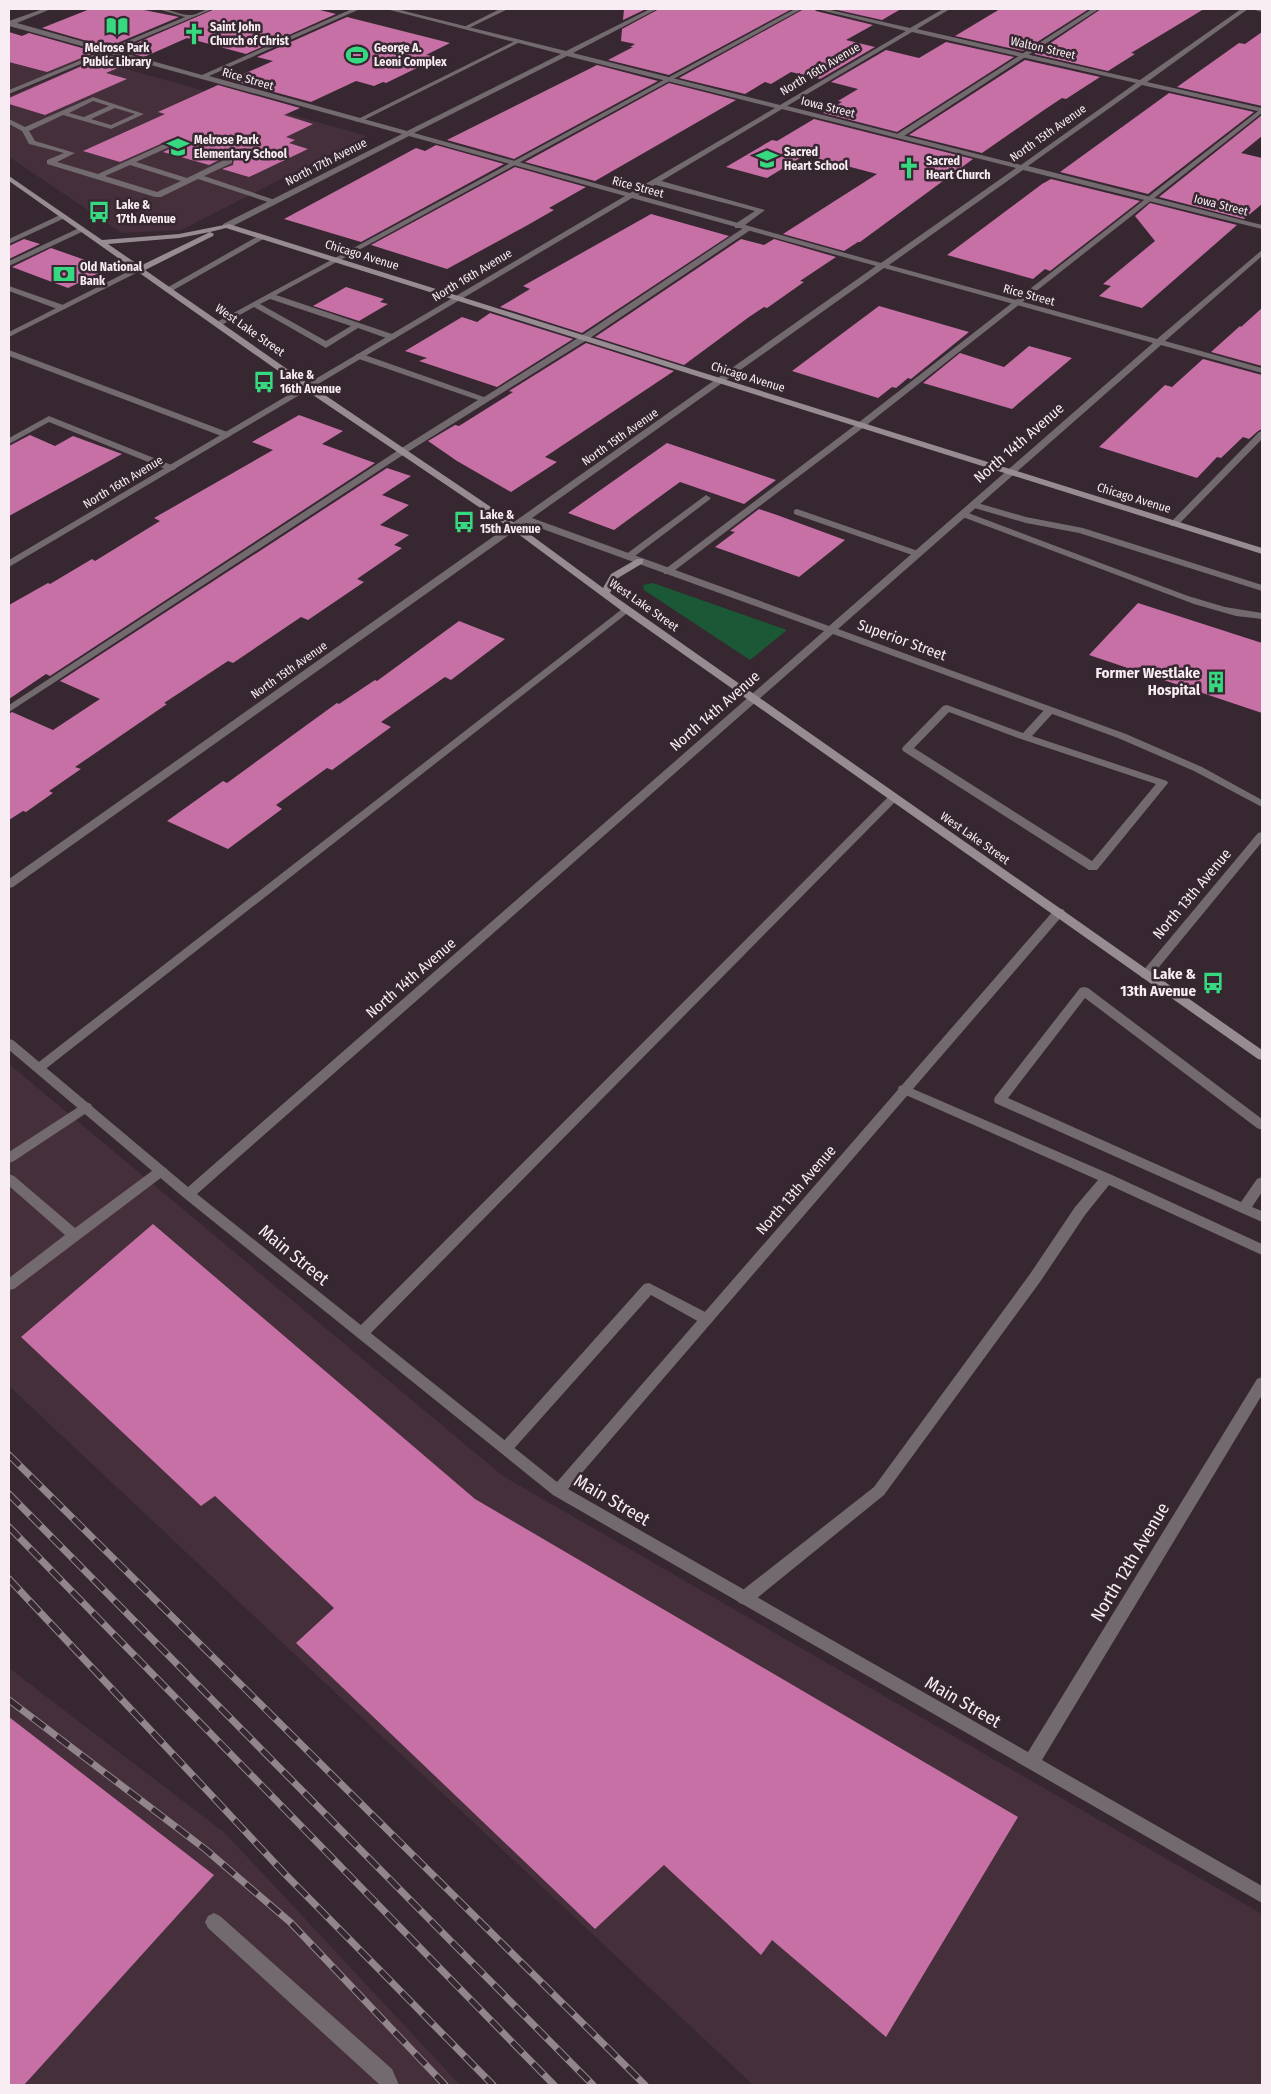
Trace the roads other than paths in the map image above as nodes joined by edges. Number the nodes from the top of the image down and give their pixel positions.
1 (48, 9) edge
2 (166, 9) edge
3 (210, 9) edge
4 (357, 9) edge
5 (389, 9) edge
6 (505, 9) edge
7 (654, 9) edge
8 (799, 9) edge
9 (819, 9) edge
10 (947, 9) edge
11 (1096, 9) edge
12 (1245, 9) edge
13 (1257, 9) edge
14 (1262, 10) edge
15 (191, 17) junction
16 (9, 23) edge
17 (465, 28) junction
18 (912, 30) junction
19 (519, 41) junction
20 (109, 51) junction
21 (568, 53) junction
22 (1024, 55) junction
23 (202, 78) junction
24 (670, 79) junction
25 (1143, 82) junction
26 (9, 92) edge
27 (115, 106) junction
28 (781, 107) junction
29 (1262, 110) edge
30 (63, 113) junction
31 (84, 119) junction
32 (9, 121) edge
33 (358, 121) junction
34 (25, 130) junction
35 (406, 134) junction
36 (898, 136) junction
37 (173, 142) dead end
38 (229, 160) dead end
39 (129, 162) junction
40 (513, 164) junction
41 (1021, 167) junction
42 (197, 176) junction
43 (98, 177) junction
44 (9, 178) edge
45 (188, 181) junction
46 (655, 182) junction
47 (630, 196) junction
48 (1148, 199) junction
49 (274, 201) junction
50 (63, 216) junction
51 (226, 226) junction
52 (738, 226) junction
53 (1262, 227) edge
54 (748, 229) junction
55 (82, 230) junction
56 (263, 238) junction
57 (9, 242) edge
58 (100, 242) junction
59 (1262, 252) edge
60 (336, 260) junction
61 (9, 264) edge
62 (883, 266) junction
63 (138, 270) junction
64 (9, 288) edge
65 (167, 290) junction
66 (270, 296) junction
67 (457, 298) junction
68 (1016, 303) junction
69 (254, 304) junction
70 (63, 308) junction
71 (218, 324) junction
72 (358, 326) junction
73 (9, 335) edge
74 (392, 337) junction
75 (584, 338) junction
76 (1159, 342) junction
77 (9, 353) edge
78 (359, 356) junction
79 (1262, 371) edge
80 (721, 381) junction
81 (307, 387) junction
82 (486, 400) junction
83 (861, 425) junction
84 (1262, 434) edge
85 (227, 435) junction
86 (9, 441) edge
87 (404, 451) junction
88 (171, 468) junction
89 (1011, 472) junction
90 (706, 498) dead end
91 (974, 505) junction
92 (797, 512) dead end
93 (963, 514) junction
94 (525, 519) junction
95 (1174, 524) junction
96 (513, 526) junction
97 (1262, 551) edge
98 (918, 554) junction
99 (628, 557) junction
100 (640, 562) junction
101 (9, 564) edge
102 (667, 572) junction
103 (1262, 588) edge
104 (605, 594) junction
105 (626, 609) junction
106 (1262, 616) edge
107 (831, 630) junction
108 (755, 699) junction
109 (9, 709) edge
110 (1050, 710) junction
111 (1025, 737) junction
112 (893, 798) junction
113 (1262, 804) edge
114 (1262, 834) edge
115 (9, 884) edge
116 (1059, 912) junction
117 (1146, 975) junction
118 (9, 1043) edge
119 (1262, 1056) edge
120 (39, 1068) junction
121 (904, 1089) junction
122 (86, 1108) junction
123 (1262, 1124) edge
124 (9, 1158) edge
125 (161, 1171) junction
126 (1107, 1178) junction
127 (9, 1179) edge
128 (1262, 1182) edge
129 (188, 1194) junction
130 (1244, 1208) junction
131 (1262, 1217) edge
132 (75, 1236) junction
133 (1262, 1250) edge
134 (9, 1284) edge
135 (706, 1319) junction
136 (362, 1334) junction
137 (1262, 1383) edge
138 (506, 1448) junction
139 (558, 1491) junction
140 (745, 1598) junction
141 (1031, 1763) junction
142 (1262, 1894) edge
143 (214, 1922) dead end
144 (390, 2085) edge

1 - 16 street
2 - 15 street
3 - 15 street
4 - 23 street
5 - 17 street, Iowa Street
6 - 17 street
7 - 21 street, North 17th Avenue
8 - 24 street
9 - 18 street, Walton Street
10 - 18 street, North 16th Avenue
11 - 22 street
12 - 25 street, North 15th Avenue
13 - 14 street
15 - 20 street
16 - 20 street, Rice Street
17 - 19 street, Iowa Street
18 - 22 street, Walton Street
18 - 28 street, North 16th Avenue
19 - 21 street, Iowa Street
19 - 33 street
20 - 23 street, Rice Street
20 - 26 street
21 - 24 street, Iowa Street
21 - 35 street, North 17th Avenue
22 - 25 street, Walton Street
22 - 36 street
23 - 33 street, Rice Street
24 - 28 street, Iowa Street
24 - 40 street
25 - 29 street, Walton Street
25 - 41 street, North 15th Avenue
27 - 30 street
27 - 31 street
27 - 31 street
28 - 36 street, Iowa Street
28 - 46 street, North 16th Avenue
29 - 48 street
30 - 31 street
30 - 34 street
32 - 34 street
33 - 35 street, Rice Street
34 - 43 street
35 - 40 street, Rice Street
35 - 49 street, North 17th Avenue
36 - 41 street, Iowa Street
37 - 39 street
38 - 42 street
39 - 43 street
39 - 45 street
40 - 47 street, Rice Street
40 - 60 street
41 - 48 street, Iowa Street
41 - 62 street, North 15th Avenue
42 - 45 street
42 - 49 street
43 - 45 street
44 - 50 main road, West Lake Street
46 - 47 street, North 16th Avenue
46 - 52 street
47 - 52 street, Rice Street
47 - 67 street, North 16th Avenue
48 - 53 street, Iowa Street
48 - 68 street
49 - 51 street, North 17th Avenue
50 - 55 main road, West Lake Street
50 - 57 street
51 - 56 main road, Chicago Avenue
51 - 58 main road
51 - 63 main road, North 17th Avenue
52 - 54 street, Rice Street
54 - 62 street, Rice Street
54 - 75 street
55 - 58 main road, West Lake Street
55 - 61 street
56 - 60 main road, Chicago Avenue
56 - 65 street
58 - 63 main road, West Lake Street
59 - 76 street, North 14th Avenue
60 - 66 street
60 - 67 main road, Chicago Avenue
62 - 68 street, Rice Street
62 - 80 street, North 15th Avenue
63 - 65 main road, West Lake Street
63 - 70 street, North 17th Avenue
64 - 70 street
65 - 71 main road, West Lake Street
66 - 69 street
66 - 72 street
67 - 74 street, North 16th Avenue
67 - 75 main road, Chicago Avenue
68 - 76 street, Rice Street
68 - 83 street
69 - 71 street
69 - 72 street
70 - 73 street, North 17th Avenue
71 - 81 main road, West Lake Street
72 - 74 street
74 - 78 street, North 16th Avenue
75 - 80 main road, Chicago Avenue
75 - 82 street
76 - 79 street, Rice Street
76 - 89 street, North 14th Avenue
77 - 85 street
78 - 81 street, North 16th Avenue
78 - 82 street
80 - 83 main road, Chicago Avenue
80 - 94 street, North 15th Avenue
81 - 85 street, North 16th Avenue
81 - 87 main road, West Lake Street
82 - 87 street
83 - 89 main road, Chicago Avenue
83 - 102 street
84 - 95 street
85 - 88 street, North 16th Avenue
86 - 88 street
87 - 96 main road, West Lake Street
87 - 109 street
88 - 101 street, North 16th Avenue
89 - 91 street, North 14th Avenue
89 - 95 main road, Chicago Avenue
90 - 99 street
91 - 93 street, North 14th Avenue
91 - 103 street
92 - 98 street
93 - 98 street, North 14th Avenue
93 - 106 street
94 - 96 street, North 15th Avenue
94 - 99 street, Superior Street
95 - 97 main road, Chicago Avenue
96 - 104 main road, West Lake Street
96 - 115 street, North 15th Avenue
98 - 107 street, North 14th Avenue
99 - 100 street, Superior Street
100 - 102 street, Superior Street
100 - 104 main road
102 - 107 street, Superior Street
104 - 105 main road, West Lake Street
105 - 108 main road, West Lake Street
105 - 120 street
107 - 108 street, North 14th Avenue
107 - 110 street, Superior Street
108 - 112 main road, West Lake Street
108 - 129 street, North 14th Avenue
110 - 111 street
110 - 113 street, Superior Street
111 - 111 street
112 - 116 main road, West Lake Street
112 - 136 street
114 - 117 street, North 13th Avenue
116 - 117 main road, West Lake Street
116 - 121 street, North 13th Avenue
117 - 119 main road, West Lake Street
118 - 120 street, Main Street
120 - 122 street, Main Street
121 - 126 street
121 - 135 street, North 13th Avenue
122 - 124 street
122 - 125 street, Main Street
123 - 130 street
125 - 129 street, Main Street
125 - 132 street
126 - 133 street
126 - 140 street
127 - 132 street
128 - 130 street
129 - 136 street, Main Street
130 - 131 street
132 - 134 street
135 - 138 street
135 - 139 street, North 13th Avenue
136 - 138 street, Main Street
137 - 141 street, North 12th Avenue
138 - 139 street, Main Street
139 - 140 street, Main Street
140 - 141 street, Main Street
141 - 142 street, Main Street
143 - 144 street

